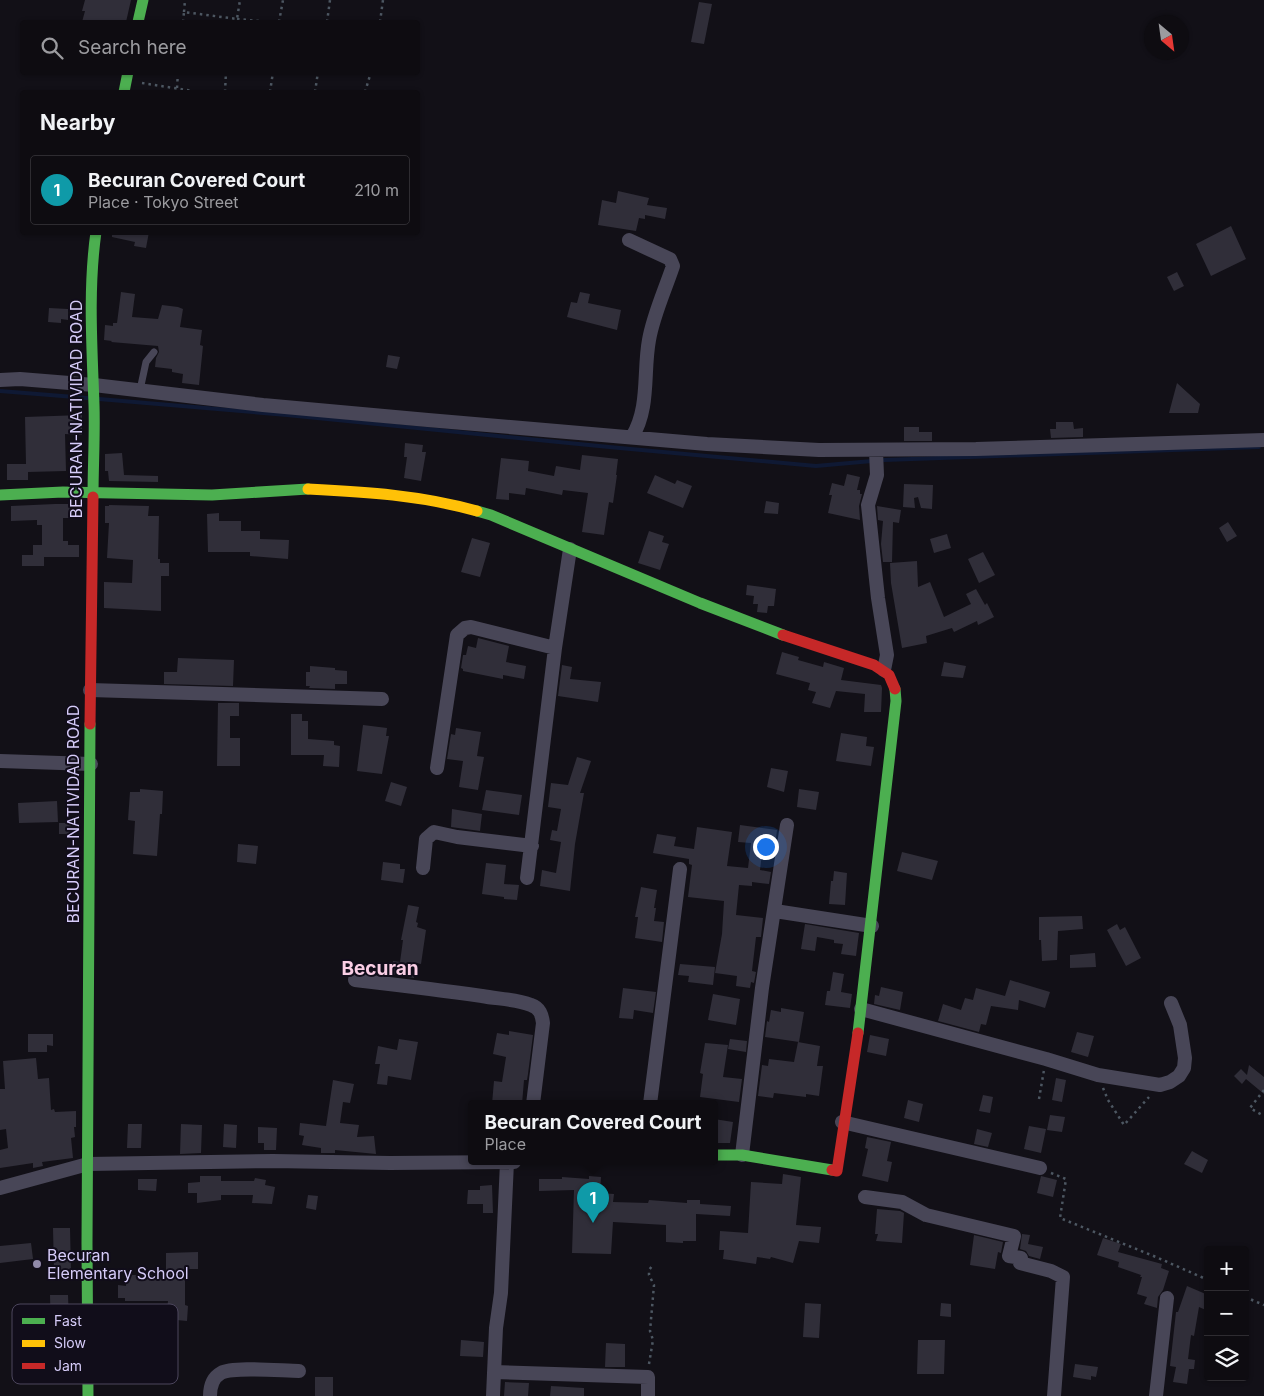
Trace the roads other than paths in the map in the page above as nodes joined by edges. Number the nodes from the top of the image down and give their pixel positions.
1 (143, 0) edge
2 (138, 20) edge
3 (127, 75) edge
4 (124, 90) edge
5 (96, 235) edge
6 (629, 240) dead end
7 (154, 352) dead end
8 (0, 380) edge
9 (94, 389) junction
10 (140, 390) junction
11 (632, 437) junction
12 (1264, 440) edge
13 (876, 450) junction
14 (94, 493) junction
15 (0, 495) edge
16 (570, 549) junction
17 (555, 648) junction
18 (884, 670) junction
19 (90, 690) junction
20 (382, 699) dead end
21 (0, 760) edge
22 (91, 764) junction
23 (437, 768) dead end
24 (787, 825) dead end
25 (532, 846) junction
26 (423, 868) dead end
27 (680, 869) dead end
28 (527, 878) dead end
29 (775, 911) junction
30 (872, 926) junction
31 (355, 980) dead end
32 (1171, 1003) dead end
33 (862, 1009) junction
34 (534, 1100) edge
35 (651, 1100) edge
36 (842, 1122) junction
37 (718, 1155) edge
38 (742, 1155) junction
39 (468, 1162) edge
40 (88, 1164) junction
41 (507, 1165) edge
42 (1040, 1168) road end
43 (0, 1188) edge
44 (865, 1197) dead end
45 (1167, 1298) dead end
46 (87, 1304) edge
47 (299, 1371) dead end
48 (494, 1372) junction
49 (210, 1396) edge
50 (493, 1396) edge
51 (648, 1396) edge
52 (1054, 1396) edge
53 (1156, 1396) edge

1 - 2 street
3 - 4 street
5 - 9 street, BECURAN-NATIVIDAD ROAD
6 - 11 street
7 - 10 lane
8 - 9 street
9 - 10 street
9 - 14 street, BECURAN-NATIVIDAD ROAD
10 - 11 street
11 - 13 street
12 - 13 street
13 - 18 street
14 - 15 street
14 - 16 street
14 - 19 street, BECURAN-NATIVIDAD ROAD
16 - 17 street
16 - 18 street
17 - 23 street
17 - 25 street
18 - 30 street
19 - 20 street
19 - 22 street, BECURAN-NATIVIDAD ROAD
21 - 22 street
22 - 40 street, BECURAN-NATIVIDAD ROAD
24 - 29 street
25 - 26 street
25 - 28 street
27 - 35 street
29 - 30 street
29 - 38 street
30 - 33 street
31 - 34 street
32 - 33 street
33 - 36 street
36 - 38 street
36 - 42 street
37 - 38 street
39 - 40 street
40 - 43 street
40 - 46 street, BECURAN-NATIVIDAD ROAD
41 - 48 street
44 - 52 street
45 - 53 street
47 - 49 street
48 - 50 street
48 - 51 street

